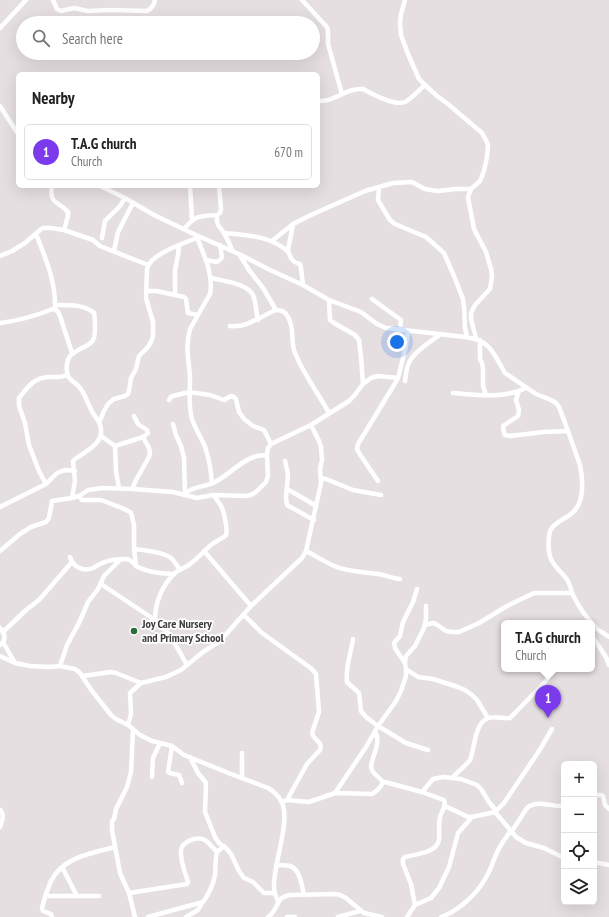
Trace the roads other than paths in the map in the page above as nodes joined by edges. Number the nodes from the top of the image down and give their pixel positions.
1 (26, 0) edge
2 (53, 0) edge
3 (155, 0) edge
4 (302, 0) edge
5 (405, 0) edge
6 (317, 16) edge
7 (320, 19) edge
8 (0, 28) edge
9 (425, 85) junction
10 (342, 94) junction
11 (320, 101) edge
12 (0, 106) edge
13 (16, 131) edge
14 (379, 187) junction
15 (52, 188) edge
16 (105, 188) edge
17 (190, 188) edge
18 (219, 188) edge
19 (471, 189) junction
20 (125, 198) junction
21 (133, 203) junction
22 (217, 215) junction
23 (192, 220) junction
24 (293, 224) junction
25 (184, 229) junction
26 (64, 230) junction
27 (225, 233) junction
28 (36, 234) junction
29 (197, 237) junction
30 (102, 238) dead end
31 (272, 241) junction
32 (178, 245) junction
33 (220, 245) junction
34 (232, 250) junction
35 (288, 250) junction
36 (114, 251) junction
37 (239, 254) junction
38 (0, 256) edge
39 (206, 260) junction
40 (148, 265) junction
41 (210, 278) junction
42 (303, 285) junction
43 (147, 291) junction
44 (175, 295) junction
45 (372, 298) dead end
46 (329, 300) junction
47 (55, 307) junction
48 (276, 310) junction
49 (198, 314) junction
50 (258, 320) junction
51 (0, 323) edge
52 (230, 326) dead end
53 (400, 330) junction
54 (408, 331) junction
55 (441, 334) junction
56 (467, 337) junction
57 (478, 339) junction
58 (72, 353) junction
59 (67, 375) junction
60 (398, 378) junction
61 (405, 381) dead end
62 (363, 384) junction
63 (526, 388) junction
64 (519, 391) junction
65 (189, 392) junction
66 (453, 393) dead end
67 (486, 395) junction
68 (169, 400) dead end
69 (329, 413) junction
70 (134, 416) dead end
71 (99, 423) junction
72 (173, 424) dead end
73 (311, 425) junction
74 (568, 431) junction
75 (101, 436) junction
76 (143, 437) junction
77 (271, 444) junction
78 (115, 446) junction
79 (267, 455) junction
80 (285, 460) dead end
81 (75, 471) junction
82 (321, 478) junction
83 (378, 481) dead end
84 (212, 483) junction
85 (46, 484) junction
86 (119, 488) junction
87 (132, 489) junction
88 (287, 489) junction
89 (184, 493) junction
90 (213, 495) junction
91 (381, 495) dead end
92 (79, 496) junction
93 (72, 498) junction
94 (316, 506) junction
95 (0, 507) edge
96 (314, 520) junction
97 (134, 549) junction
98 (0, 551) edge
99 (204, 551) junction
100 (306, 551) junction
101 (120, 560) junction
102 (136, 566) junction
103 (180, 570) junction
104 (174, 574) junction
105 (400, 579) dead end
106 (101, 584) junction
107 (417, 589) dead end
108 (572, 593) junction
109 (251, 606) junction
110 (426, 606) dead end
111 (244, 614) junction
112 (155, 620) junction
113 (590, 620) edge
114 (425, 625) junction
115 (595, 627) edge
116 (2, 630) edge
117 (604, 634) junction
118 (609, 637) edge
119 (353, 639) dead end
120 (595, 639) edge
121 (595, 643) edge
122 (2, 644) edge
123 (0, 656) edge
124 (15, 663) junction
125 (405, 663) junction
126 (187, 665) junction
127 (609, 665) edge
128 (60, 666) junction
129 (406, 670) junction
130 (553, 672) edge
131 (83, 676) junction
132 (141, 683) junction
133 (488, 718) junction
134 (128, 725) junction
135 (378, 726) junction
136 (552, 729) dead end
137 (133, 730) junction
138 (375, 731) junction
139 (160, 744) junction
140 (172, 746) junction
141 (428, 750) dead end
142 (242, 753) dead end
143 (190, 757) junction
144 (152, 777) dead end
145 (242, 778) junction
146 (453, 778) junction
147 (383, 782) junction
148 (182, 783) dead end
149 (422, 792) junction
150 (335, 793) junction
151 (597, 795) edge
152 (287, 800) junction
153 (282, 802) junction
154 (445, 806) junction
155 (561, 807) edge
156 (609, 809) edge
157 (0, 810) edge
158 (495, 811) junction
159 (472, 818) junction
160 (0, 827) edge
161 (512, 830) junction
162 (224, 846) junction
163 (115, 847) junction
164 (217, 852) junction
165 (561, 856) edge
166 (597, 863) edge
167 (276, 865) junction
168 (609, 865) edge
169 (62, 867) junction
170 (129, 893) junction
171 (275, 893) junction
172 (304, 895) junction
173 (46, 896) junction
174 (78, 896) junction
175 (99, 896) dead end
176 (278, 901) junction
177 (203, 902) junction
178 (415, 905) junction
179 (360, 911) junction
180 (52, 917) edge
181 (135, 917) edge
182 (148, 917) edge
183 (186, 917) edge
184 (268, 917) edge
185 (287, 917) edge
186 (295, 917) edge
187 (338, 917) edge
188 (382, 917) edge
189 (409, 917) edge
190 (441, 917) edge

1 - 8 street
2 - 3 street
4 - 6 street
5 - 9 street
7 - 10 street
9 - 10 street
9 - 19 street
10 - 11 street
12 - 13 street
14 - 19 street
14 - 24 street
14 - 56 street
15 - 26 street
16 - 20 street
17 - 23 street
18 - 22 street
19 - 57 street
20 - 21 street
20 - 30 street
21 - 25 street
21 - 36 street
22 - 23 street
22 - 27 street
23 - 25 street
24 - 31 street
24 - 35 street
25 - 29 street
26 - 28 street
26 - 36 street
27 - 31 street
27 - 34 street
28 - 38 street
28 - 47 street
29 - 32 street
29 - 33 street
29 - 39 street
31 - 35 street
32 - 40 street
32 - 44 street
33 - 34 street
33 - 39 street
34 - 37 street
35 - 42 street
36 - 40 street
37 - 42 street
37 - 48 street
39 - 41 street
40 - 43 street
41 - 49 street
41 - 50 street
42 - 46 street
43 - 44 street
43 - 71 street
44 - 49 street
45 - 53 street
46 - 53 street
46 - 62 street
47 - 51 street
47 - 58 street
47 - 58 street
48 - 50 street
48 - 69 street
49 - 65 street
50 - 52 street
53 - 54 street
54 - 55 street
54 - 60 street
55 - 56 street
55 - 61 street
56 - 57 street
57 - 63 street
57 - 67 street
58 - 59 street
59 - 71 street
59 - 85 street
60 - 62 street
60 - 83 street
62 - 69 street
63 - 64 street
63 - 74 street
64 - 67 street
64 - 74 street
65 - 68 street
65 - 77 street
65 - 84 street
66 - 67 street
69 - 73 street
70 - 76 street
71 - 75 street
72 - 89 street
73 - 77 street
73 - 82 street
74 - 108 street
75 - 78 street
75 - 81 street
76 - 78 street
76 - 87 street
77 - 79 street
78 - 86 street
79 - 84 street
79 - 90 street
80 - 88 street
81 - 85 street
81 - 93 street
82 - 91 street
82 - 94 street
84 - 89 street
85 - 95 street
86 - 87 street
86 - 92 street
87 - 89 street
88 - 94 street
88 - 96 street
89 - 90 street
90 - 99 street
92 - 93 street
92 - 97 street
93 - 98 street
94 - 96 street
96 - 100 street
97 - 102 street
97 - 103 street
99 - 103 street
99 - 109 street
100 - 105 street
100 - 109 street
101 - 102 street
101 - 106 street
101 - 116 street
102 - 104 street
103 - 104 street
104 - 112 street
106 - 112 street
106 - 128 street
107 - 125 street
108 - 113 street
108 - 114 street
109 - 111 street
110 - 114 street
111 - 126 street
111 - 152 street
112 - 126 street
114 - 125 street
115 - 117 street
116 - 122 street
117 - 118 street
117 - 120 street
119 - 135 street
121 - 127 street
122 - 124 street
123 - 124 street
124 - 128 street
125 - 129 street
126 - 132 street
128 - 131 street
129 - 133 street
129 - 135 street
130 - 133 street
131 - 132 street
131 - 134 street
132 - 134 street
133 - 146 street
134 - 137 street
135 - 138 street
135 - 141 street
136 - 158 street
137 - 139 street
137 - 163 street
138 - 147 street
138 - 150 street
139 - 140 street
139 - 144 street
140 - 143 street
140 - 148 street
142 - 145 street
143 - 145 street
143 - 162 street
145 - 153 street
146 - 149 street
146 - 158 street
147 - 149 street
147 - 150 street
149 - 154 street
150 - 152 street
151 - 156 street
152 - 153 street
153 - 167 street
154 - 159 street
154 - 178 street
155 - 161 street
157 - 160 street
158 - 159 street
158 - 161 street
159 - 178 street
161 - 165 street
161 - 190 street
162 - 164 street
162 - 171 street
163 - 169 street
163 - 170 street
164 - 170 street
164 - 177 street
166 - 168 street
167 - 171 street
167 - 172 street
169 - 173 street
169 - 174 street
170 - 181 street
171 - 176 street
172 - 176 street
172 - 179 street
173 - 174 street
173 - 180 street
174 - 175 street
176 - 184 street
177 - 182 street
177 - 183 street
178 - 189 street
179 - 187 street
179 - 188 street
185 - 186 street

